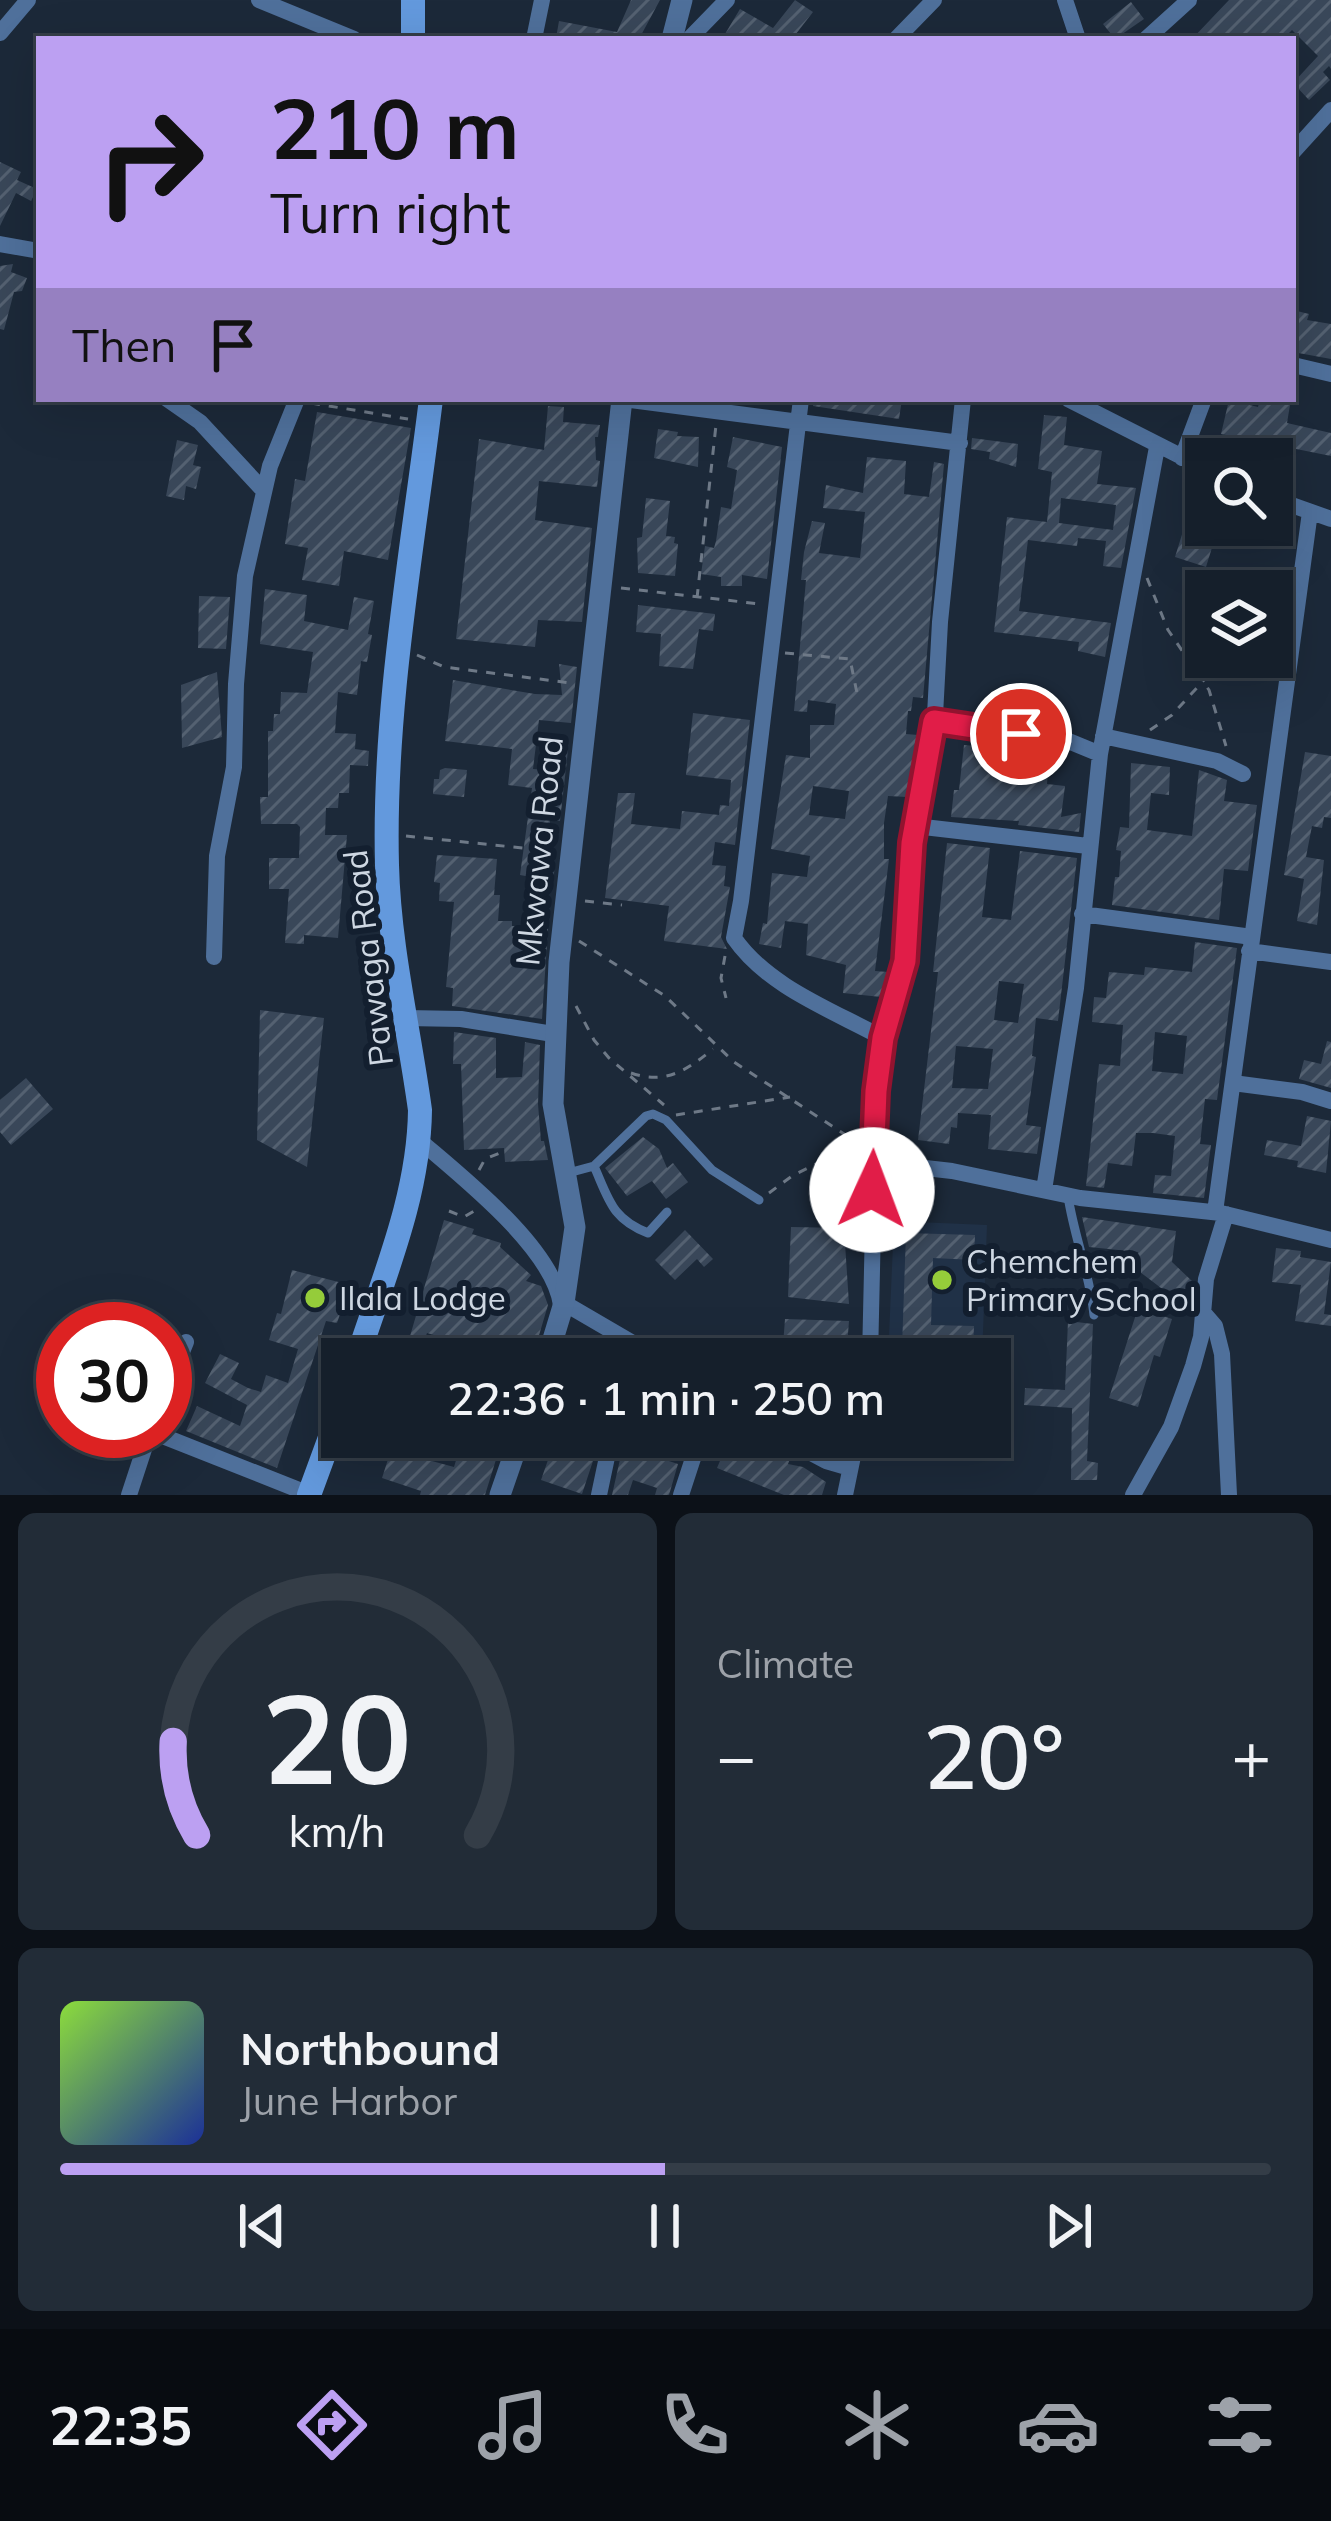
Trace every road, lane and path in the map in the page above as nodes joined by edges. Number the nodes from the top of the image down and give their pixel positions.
1 (28, 0) edge
2 (259, 0) edge
3 (413, 0) edge
4 (542, 0) edge
5 (682, 0) edge
6 (727, 0) edge
7 (934, 0) edge
8 (1065, 0) edge
9 (1189, 0) edge
10 (0, 33) edge
11 (347, 36) edge
12 (413, 36) edge
13 (535, 36) edge
14 (673, 36) edge
15 (692, 36) edge
16 (899, 36) edge
17 (1077, 36) edge
18 (1150, 36) edge
19 (1331, 110) edge
20 (1296, 149) edge
21 (0, 244) edge
22 (36, 250) edge
23 (1296, 366) edge
24 (1331, 374) edge
25 (170, 402) edge
26 (296, 402) edge
27 (321, 402) edge
28 (623, 402) edge
29 (646, 402) edge
30 (801, 402) edge
31 (963, 402) edge
32 (1074, 402) edge
33 (1203, 402) edge
34 (430, 411) edge
35 (717, 411) junction
36 (798, 425) junction
37 (960, 443) junction
38 (1157, 446) junction
39 (1182, 458) junction
40 (1185, 459) edge
41 (264, 491) junction
42 (1293, 506) edge
43 (1310, 512) junction
44 (1331, 519) edge
45 (1136, 567) junction
46 (601, 585) junction
47 (697, 598) junction
48 (778, 605) junction
49 (399, 645) junction
50 (771, 651) junction
51 (1185, 653) edge
52 (1203, 678) joint
53 (590, 684) junction
54 (858, 698) dead end
55 (934, 721) junction
56 (1102, 745) junction
57 (1143, 746) junction
58 (1239, 772) joint
59 (915, 826) junction
60 (387, 835) junction
61 (1088, 846) junction
62 (571, 854) junction
63 (566, 899) junction
64 (622, 905) dead end
65 (1082, 914) junction
66 (562, 930) junction
67 (734, 938) junction
68 (1251, 944) junction
69 (214, 957) dead end
70 (1331, 962) edge
71 (557, 989) junction
72 (726, 998) dead end
73 (406, 1018) junction
74 (554, 1034) junction
75 (883, 1038) junction
76 (716, 1047) junction
77 (623, 1071) junction
78 (1233, 1083) junction
79 (790, 1097) junction
80 (1331, 1101) edge
81 (668, 1115) junction
82 (674, 1128) junction
83 (419, 1141) junction
84 (867, 1152) junction
85 (500, 1153) dead end
86 (594, 1166) junction
87 (563, 1175) junction
88 (1044, 1190) junction
89 (476, 1191) junction
90 (1068, 1196) junction
91 (759, 1200) joint
92 (449, 1211) dead end
93 (667, 1212) dead end
94 (1221, 1213) junction
95 (1331, 1240) edge
96 (563, 1306) junction
97 (1202, 1310) junction
98 (1094, 1316) dead end
99 (364, 1338) edge
100 (553, 1338) edge
101 (622, 1338) edge
102 (870, 1338) edge
103 (192, 1448) edge
104 (141, 1458) edge
105 (322, 1458) edge
106 (513, 1458) edge
107 (607, 1458) edge
108 (693, 1458) edge
109 (820, 1458) edge
110 (852, 1458) edge
111 (850, 1468) junction
112 (848, 1493) edge
113 (309, 1494) edge
114 (129, 1495) edge
115 (500, 1495) edge
116 (599, 1495) edge
117 (681, 1495) edge
118 (1133, 1495) edge
119 (1229, 1495) edge

1 - 10 street
2 - 11 street
3 - 12 main road
4 - 13 street
5 - 14 street
6 - 15 street
7 - 16 street
8 - 17 street
9 - 18 street
19 - 20 street
21 - 22 street
23 - 24 street
25 - 41 street
26 - 41 street
27 - 34 path
28 - 46 street, Mkwawa Road
29 - 35 street
30 - 36 street
31 - 37 street
32 - 38 street
33 - 39 street
34 - 49 main road, Pawaga Road
35 - 36 street
35 - 47 path
36 - 37 street
36 - 48 street
37 - 55 street
38 - 39 street
38 - 45 street
39 - 40 street
41 - 69 street
42 - 43 street
43 - 44 street
43 - 68 street
45 - 51 path
45 - 56 street
46 - 47 path
46 - 53 street, Mkwawa Road
47 - 48 path
48 - 50 street
49 - 53 path
49 - 60 main road, Pawaga Road
50 - 54 path
50 - 67 street
52 - 57 path
52 - 58 path
53 - 62 street, Mkwawa Road
55 - 56 street
55 - 59 street
56 - 57 street
56 - 61 street
57 - 58 street
59 - 61 street
59 - 75 street
60 - 62 path
60 - 73 main road, Pawaga Road
61 - 65 street
62 - 63 street, Mkwawa Road
63 - 64 path
63 - 66 street, Mkwawa Road
65 - 68 street
65 - 88 street
66 - 71 street, Mkwawa Road
66 - 76 path
67 - 72 path
67 - 75 street
68 - 70 street
68 - 78 street
71 - 74 street, Mkwawa Road
71 - 77 path
73 - 74 street
73 - 83 main road, Pawaga Road
74 - 87 street, Mkwawa Road
75 - 84 street
76 - 77 path
76 - 79 path
77 - 81 path
78 - 80 street
78 - 94 street
79 - 81 path
79 - 84 path
81 - 82 path
82 - 86 lane
82 - 91 lane
83 - 89 street
83 - 99 main road, Pawaga Road
84 - 88 street
84 - 91 path
84 - 102 street
85 - 89 path
86 - 87 lane
86 - 93 lane
87 - 96 street, Mkwawa Road
88 - 90 street
89 - 92 path
89 - 96 street
90 - 94 street
90 - 98 lane
94 - 95 street
94 - 97 street
96 - 100 street, Mkwawa Road
96 - 101 street
97 - 118 street
97 - 119 street
103 - 113 street
104 - 114 street
105 - 113 main road
106 - 115 street
107 - 116 street
108 - 117 street
109 - 111 street
110 - 111 street
111 - 112 street

